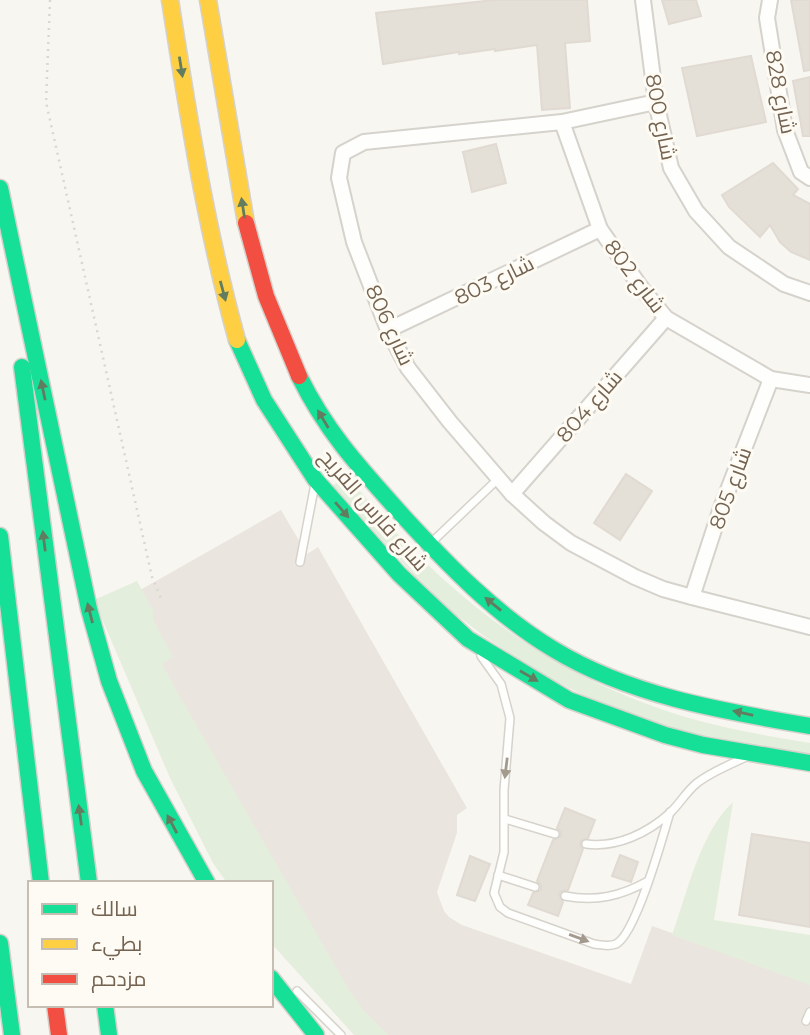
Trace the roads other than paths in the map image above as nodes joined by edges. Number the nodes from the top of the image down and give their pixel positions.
1 (170, 0) edge
2 (208, 0) edge
3 (643, 0) edge
4 (770, 0) edge
5 (656, 102) junction
6 (562, 122) junction
7 (810, 178) edge
8 (0, 188) edge
9 (0, 197) edge
10 (600, 229) junction
11 (810, 293) edge
12 (666, 318) junction
13 (388, 330) junction
14 (771, 379) junction
15 (810, 385) edge
16 (499, 478) junction
17 (315, 479) junction
18 (512, 494) junction
19 (0, 536) edge
20 (429, 545) junction
21 (300, 562) dead end
22 (692, 597) junction
23 (810, 627) edge
24 (468, 639) junction
25 (810, 726) edge
26 (752, 754) junction
27 (810, 763) edge
28 (670, 812) junction
29 (505, 820) junction
30 (555, 834) dead end
31 (586, 844) dead end
32 (498, 875) junction
33 (41, 881) edge
34 (89, 881) edge
35 (205, 881) edge
36 (649, 881) junction
37 (535, 887) dead end
38 (565, 896) dead end
39 (0, 943) edge
40 (273, 981) edge
41 (289, 983) dead end
42 (55, 1007) edge
43 (105, 1007) edge
44 (810, 1012) edge
45 (806, 1021) dead end
46 (12, 1035) edge
47 (59, 1035) edge
48 (109, 1035) edge
49 (316, 1035) edge
50 (341, 1035) edge

1 -> 17 main road, شارع فارس الفريح
20 -> 2 main road, شارع فارس الفريح
3 - 5 street, شارع 800
4 - 7 street, شارع 828
5 - 6 street, شارع 806
5 - 11 street, شارع 800
6 - 10 street, شارع 802
6 - 13 street, شارع 806
35 -> 8 main road
34 -> 9 main road
10 - 12 street, شارع 802
10 - 13 street, شارع 803
12 - 14 street, شارع 802
12 - 18 street, شارع 804
13 - 16 street, شارع 806
14 - 15 street, شارع 802
14 - 22 street, شارع 805
16 - 18 street, شارع 806
16 - 20 lane
17 - 21 lane
17 -> 24 main road, شارع فارس الفريح
18 - 22 street, شارع 806
19 - 33 main road
25 -> 20 main road, شارع فارس الفريح
22 - 23 street, شارع 806
24 -> 26 main road, شارع فارس الفريح
24 -> 29 lane
26 - 27 main road, شارع فارس الفريح
26 - 28 lane
28 - 31 lane
28 - 36 lane
29 - 30 lane
29 - 32 lane
32 -> 36 lane
32 - 37 lane
36 - 38 lane
39 - 46 main road
40 - 49 main road
41 - 50 lane
42 - 47 main road
43 - 48 main road
44 - 45 lane

